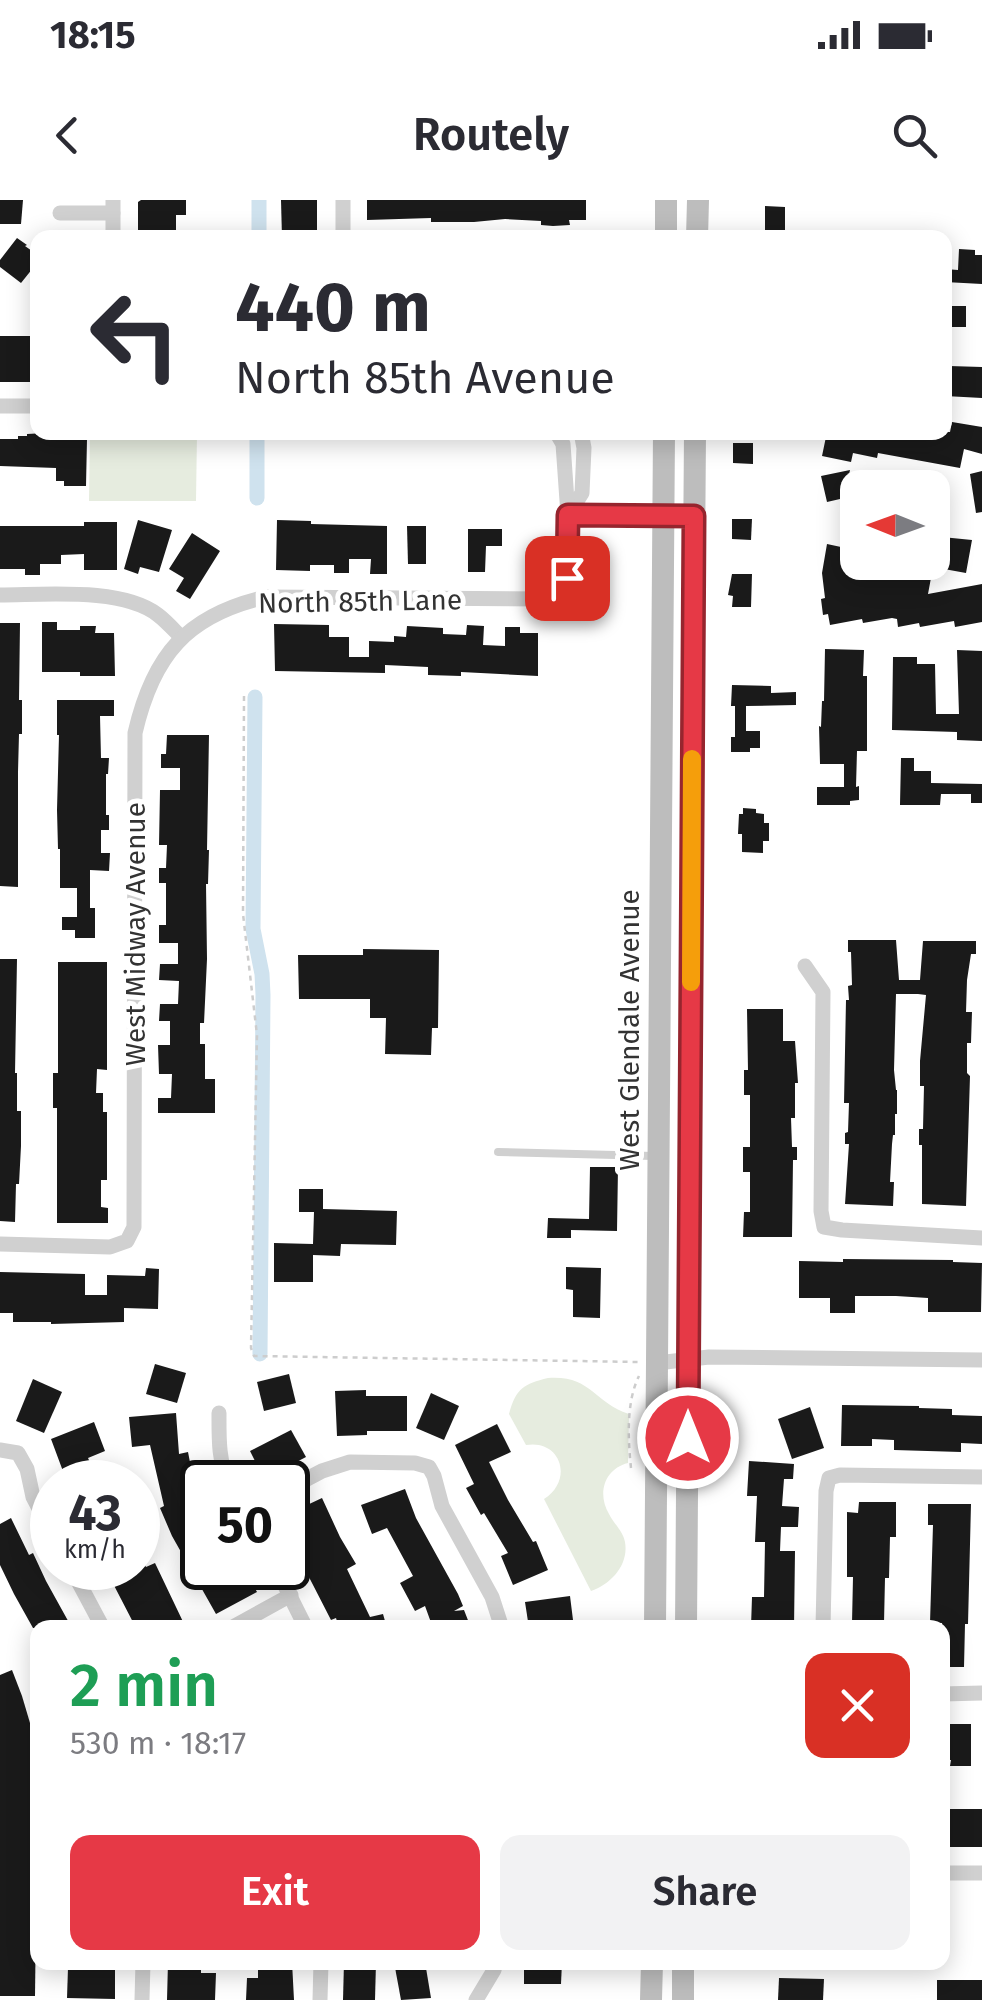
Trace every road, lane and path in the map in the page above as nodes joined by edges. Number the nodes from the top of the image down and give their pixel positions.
1 (343, 200) edge
2 (666, 200) edge
3 (698, 200) edge
4 (113, 206) edge
5 (60, 213) dead end
6 (342, 230) edge
7 (666, 230) edge
8 (698, 230) edge
9 (0, 406) edge
10 (30, 406) edge
11 (561, 440) edge
12 (584, 440) edge
13 (664, 440) edge
14 (695, 440) edge
15 (584, 456) junction
16 (564, 457) junction
17 (568, 515) junction
18 (663, 516) junction
19 (694, 516) junction
20 (0, 595) edge
21 (181, 637) junction
22 (244, 696) dead end
23 (660, 920) junction
24 (691, 920) junction
25 (806, 966) dead end
26 (498, 1152) dead end
27 (659, 1156) junction
28 (982, 1238) edge
29 (0, 1244) edge
30 (689, 1360) junction
31 (982, 1360) edge
32 (658, 1363) junction
33 (218, 1413) dead end
34 (0, 1450) edge
35 (222, 1460) edge
36 (310, 1477) edge
37 (982, 1477) edge
38 (30, 1482) edge
39 (83, 1590) edge
40 (288, 1590) edge
41 (291, 1596) junction
42 (99, 1620) edge
43 (245, 1620) edge
44 (302, 1620) edge
45 (499, 1620) edge
46 (655, 1620) edge
47 (686, 1620) edge
48 (823, 1620) edge
49 (982, 1693) edge
50 (950, 1694) edge
51 (950, 1873) edge
52 (982, 1873) edge
53 (143, 1970) edge
54 (321, 1970) edge
55 (492, 1970) edge
56 (652, 1970) edge
57 (683, 1970) edge
58 (142, 2000) edge
59 (320, 2000) edge
60 (476, 2000) edge
61 (651, 2000) edge
62 (683, 2000) edge

1 - 6 street
2 - 7 main road
3 - 8 main road
4 - 5 street
9 - 10 street
11 - 16 street
12 - 15 street
13 - 18 main road, West Glendale Avenue
14 - 19 main road
15 - 16 street
15 - 17 street
16 - 17 street
17 - 18 street
17 - 21 street, North 85th Lane
18 - 19 main road
18 - 23 main road, West Glendale Avenue
19 - 24 main road
20 - 21 street
21 - 29 street, West Midway Avenue
22 - 32 path
23 - 24 lane
23 - 27 main road, West Glendale Avenue
24 - 30 main road
25 - 28 street
26 - 27 lane
27 - 32 main road, West Glendale Avenue
30 - 31 street
30 - 32 street
30 - 47 main road
32 - 46 main road, West Glendale Avenue
33 - 35 street
34 - 38 street
36 - 45 street
37 - 48 street
39 - 42 street
40 - 41 street
41 - 43 street
41 - 44 street
49 - 50 street
51 - 52 street
53 - 58 street
54 - 59 street
55 - 60 street
56 - 61 main road
57 - 62 main road

